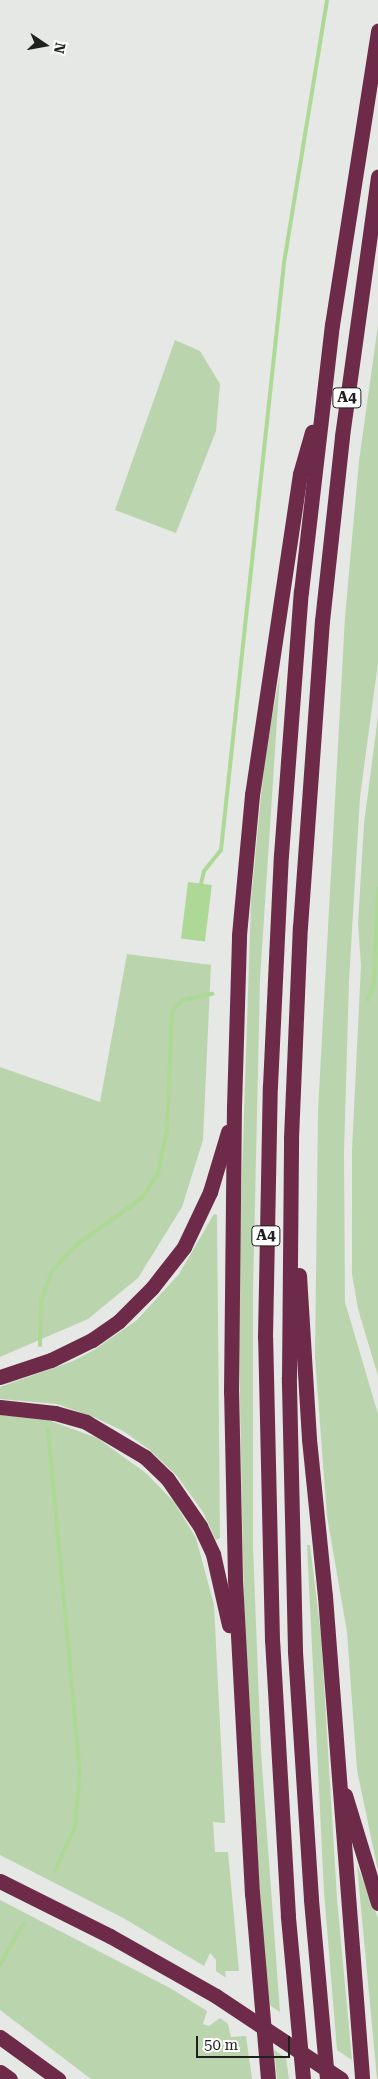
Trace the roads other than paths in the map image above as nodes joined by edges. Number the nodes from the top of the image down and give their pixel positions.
1 (378, 30) edge
2 (378, 176) edge
3 (324, 395) junction
4 (234, 1107) junction
5 (291, 1138) junction
6 (0, 1377) edge
7 (0, 1407) edge
8 (238, 1665) junction
9 (337, 1767) junction
10 (0, 1881) edge
11 (378, 1903) edge
12 (0, 2037) edge
13 (0, 2072) edge
14 (10, 2079) edge
15 (58, 2079) edge
16 (268, 2079) edge
17 (303, 2079) edge
18 (327, 2079) edge
19 (341, 2079) edge
20 (362, 2079) edge

1 - 3 highway, A4
2 - 5 highway, A4
3 - 4 highway
3 - 17 highway, A4
4 - 6 highway
4 - 8 highway
5 - 9 highway
5 - 18 highway, A4
7 - 8 highway
8 - 16 highway
9 - 11 highway
9 - 20 highway
10 - 19 highway, bridge
12 - 15 highway
13 - 14 highway

